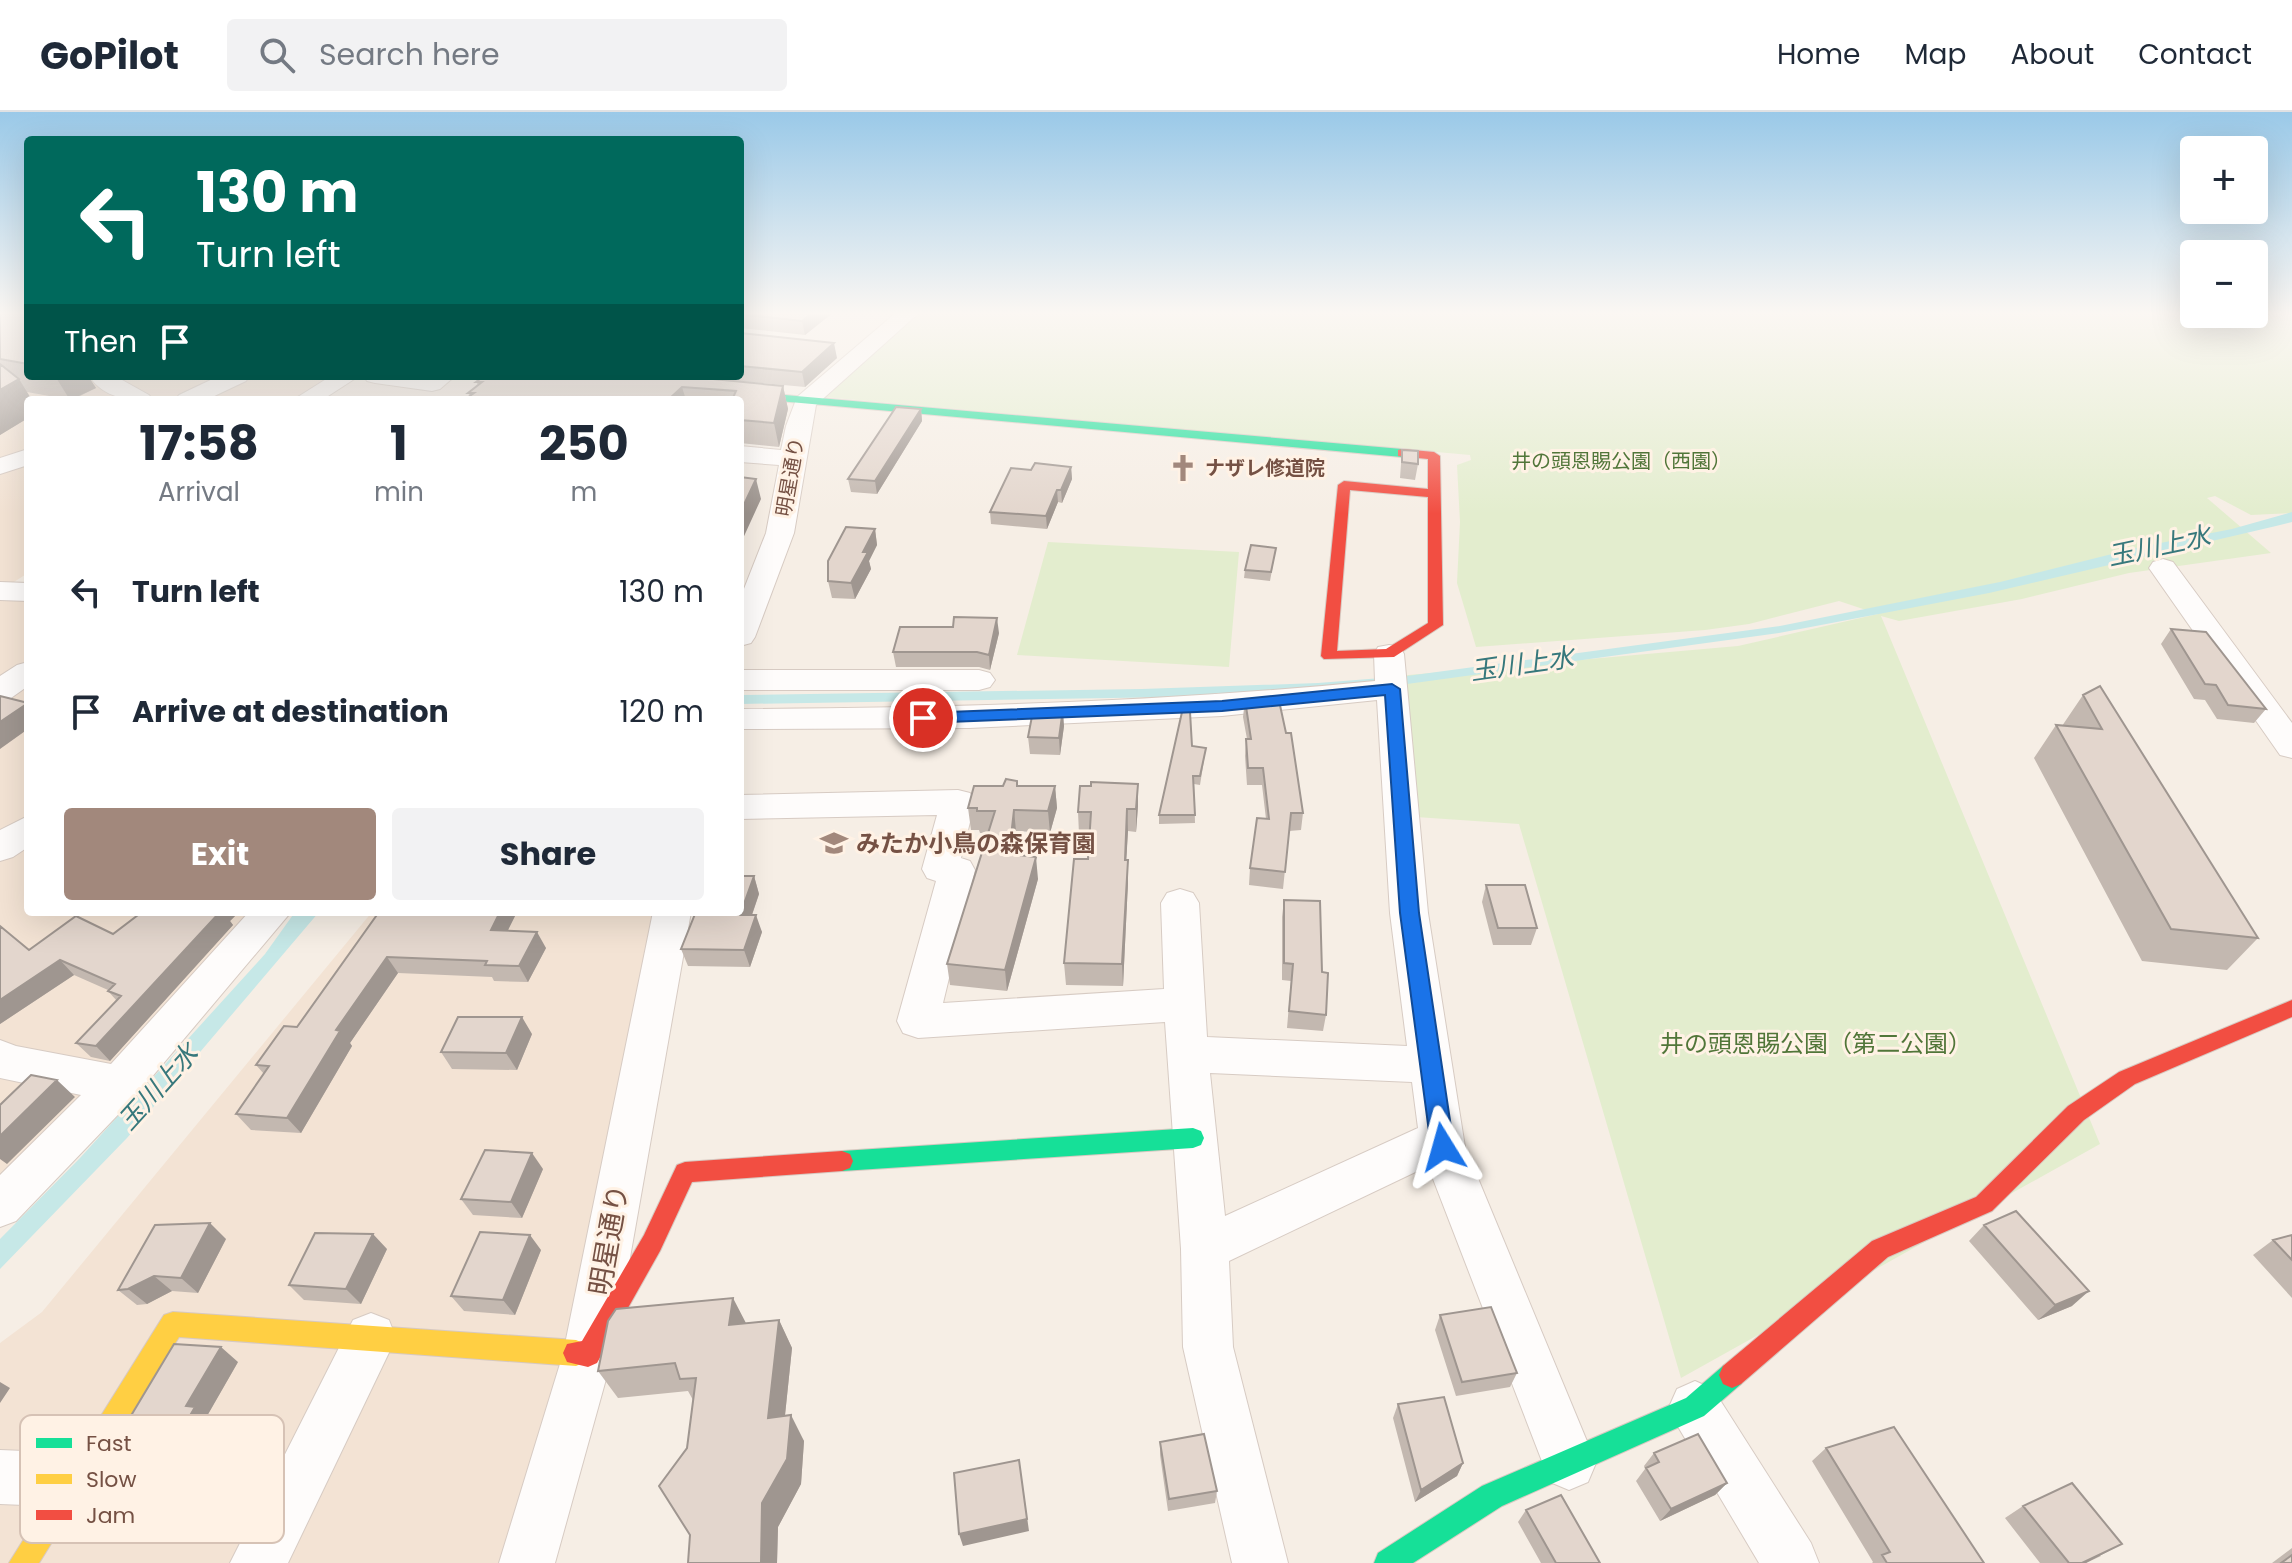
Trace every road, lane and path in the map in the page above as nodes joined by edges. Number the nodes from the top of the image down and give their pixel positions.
1 (832, 379) edge
2 (105, 380) edge
3 (230, 380) edge
4 (341, 380) edge
5 (404, 380) edge
6 (438, 380) edge
7 (702, 391) edge
8 (132, 396) edge
9 (196, 396) edge
10 (312, 396) edge
11 (805, 402) junction
12 (744, 454) edge
13 (24, 458) edge
14 (795, 459) junction
15 (0, 466) edge
16 (1435, 494) junction
17 (2163, 568) dead end
18 (744, 627) edge
19 (1391, 672) junction
20 (24, 675) edge
21 (744, 680) edge
22 (979, 680) dead end
23 (0, 691) edge
24 (744, 719) edge
25 (2292, 747) edge
26 (744, 807) edge
27 (24, 832) edge
28 (0, 848) edge
29 (1180, 903) dead end
30 (268, 916) edge
31 (671, 916) edge
32 (1185, 1004) junction
33 (2292, 1008) edge
34 (1187, 1054) junction
35 (0, 1058) edge
36 (1431, 1065) junction
37 (120, 1084) junction
38 (1193, 1138) junction
39 (1441, 1138) junction
40 (0, 1206) edge
41 (1205, 1249) junction
42 (371, 1338) junction
43 (588, 1354) junction
44 (1695, 1407) junction
45 (115, 1415) edge
46 (1569, 1463) junction
47 (0, 1477) edge
48 (20, 1478) edge
49 (284, 1511) edge
50 (35, 1543) edge
51 (268, 1543) edge
52 (23, 1563) edge
53 (258, 1563) edge
54 (527, 1563) edge
55 (1260, 1563) edge
56 (1388, 1563) edge
57 (1791, 1563) edge

1 - 11 street
2 - 8 street
3 - 9 street
4 - 10 street
5 - 6 street
7 - 11 street
11 - 14 street, 明星通り
11 - 16 street
12 - 14 street
13 - 15 street
14 - 18 street, 明星通り
16 - 19 street
16 - 19 street
17 - 25 street
19 - 24 street
19 - 36 street
20 - 23 street
21 - 22 street
26 - 32 street
27 - 28 street
29 - 32 street
30 - 37 street
31 - 43 street, 明星通り
32 - 34 street
33 - 44 street
34 - 36 street
34 - 38 street
35 - 37 street
36 - 39 street
37 - 40 street
38 - 41 street
38 - 43 street
39 - 41 street
39 - 46 street
41 - 55 street
42 - 43 street
42 - 45 street
42 - 49 street
43 - 54 street, 明星通り
44 - 46 street
44 - 57 street
46 - 56 street
47 - 48 street
50 - 52 street
51 - 53 street

